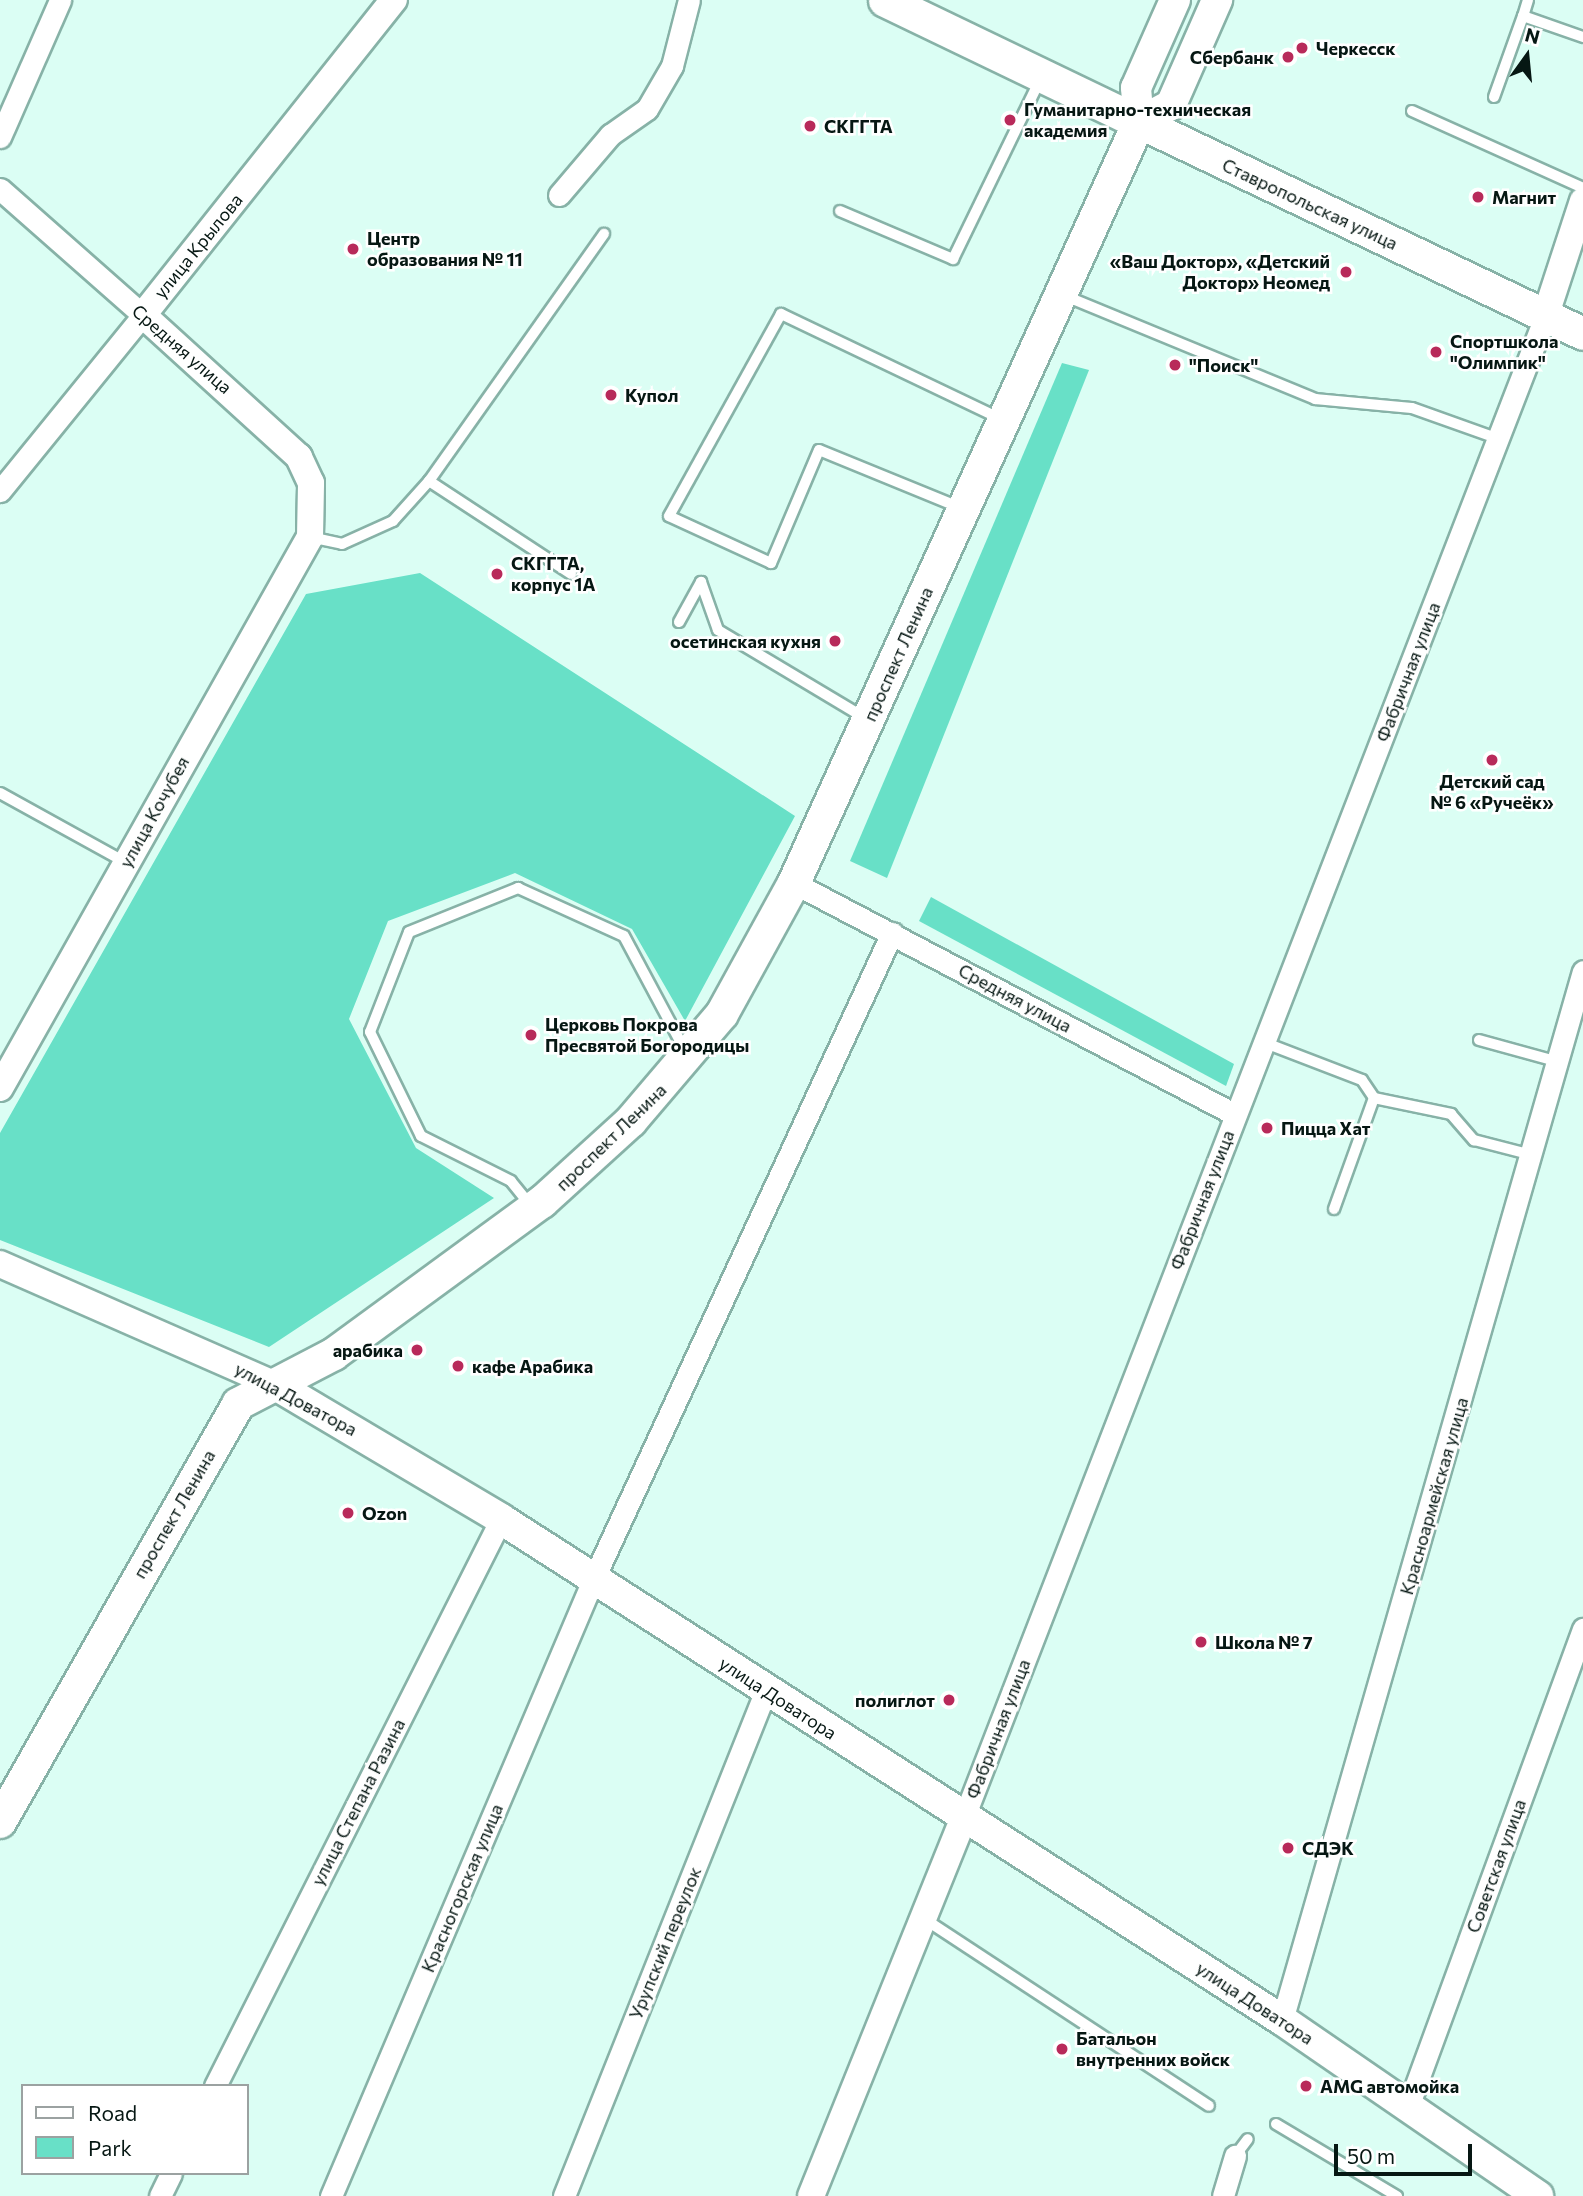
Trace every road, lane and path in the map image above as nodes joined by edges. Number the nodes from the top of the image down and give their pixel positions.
1 (60, 0) edge
2 (394, 0) edge
3 (689, 0) edge
4 (885, 0) edge
5 (1175, 0) edge
6 (1217, 0) edge
7 (1528, 0) edge
8 (1523, 16) junction
9 (1583, 37) edge
10 (1042, 75) junction
11 (1493, 97) dead end
12 (1412, 111) dead end
13 (1139, 122) junction
14 (0, 137) edge
15 (1583, 188) edge
16 (0, 189) edge
17 (559, 195) dead end
18 (1583, 201) edge
19 (840, 211) dead end
20 (604, 234) dead end
21 (1061, 294) junction
22 (143, 315) junction
23 (1545, 317) junction
24 (1583, 334) edge
25 (1004, 420) junction
26 (1499, 439) junction
27 (429, 481) junction
28 (0, 491) edge
29 (963, 509) junction
30 (310, 537) junction
31 (571, 573) dead end
32 (679, 622) dead end
33 (868, 720) junction
34 (0, 793) edge
35 (125, 862) junction
36 (794, 883) junction
37 (892, 933) junction
38 (1583, 971) edge
39 (1479, 1040) dead end
40 (1263, 1042) junction
41 (689, 1058) junction
42 (1559, 1062) junction
43 (0, 1088) edge
44 (1374, 1098) junction
45 (1235, 1115) junction
46 (1532, 1156) junction
47 (533, 1209) junction
48 (1335, 1209) dead end
49 (0, 1264) edge
50 (274, 1384) junction
51 (501, 1519) junction
52 (593, 1580) junction
53 (1583, 1629) edge
54 (766, 1690) junction
55 (964, 1817) junction
56 (0, 1822) edge
57 (923, 1918) junction
58 (1282, 2020) junction
59 (216, 2084) edge
60 (1409, 2104) junction
61 (1209, 2106) dead end
62 (1276, 2124) dead end
63 (1242, 2147) dead end
64 (170, 2175) edge
65 (1535, 2194) edge
66 (160, 2196) edge
67 (331, 2196) edge
68 (564, 2196) edge
69 (811, 2196) edge
70 (1223, 2196) edge
71 (1396, 2196) edge

1 - 14 street
2 - 22 street, улица Крылова
3 - 17 street
4 - 10 highway, Ставропольская улица
5 - 13 main road, проспект Ленина
6 - 13 main road
7 - 8 lane
8 - 9 lane
8 - 11 lane
10 - 13 highway, Ставропольская улица
10 - 19 lane
12 - 15 lane
13 - 21 main road, проспект Ленина
13 - 23 main road, Ставропольская улица
16 - 22 street, Средняя улица
18 - 23 street, Фабричная улица
20 - 27 lane
21 - 25 main road, проспект Ленина
21 - 26 lane
22 - 28 street, улица Крылова
22 - 30 street, Средняя улица
23 - 24 main road, Ставропольская улица
23 - 26 street, Фабричная улица
25 - 29 main road, проспект Ленина
25 - 29 lane
26 - 40 street, Фабричная улица
27 - 30 lane
27 - 31 lane
29 - 33 main road, проспект Ленина
30 - 35 street, улица Кочубея
32 - 33 lane
33 - 36 main road, проспект Ленина
34 - 35 lane
35 - 43 street, улица Кочубея
36 - 37 street, Средняя улица
36 - 41 main road, проспект Ленина
37 - 45 street, Средняя улица
37 - 52 street
38 - 42 street, Красноармейская улица
39 - 42 lane
40 - 44 lane
40 - 45 street, Фабричная улица
41 - 47 main road, проспект Ленина
41 - 47 lane
42 - 46 street, Красноармейская улица
44 - 46 lane
44 - 48 lane
45 - 55 street, Фабричная улица
46 - 58 street, Красноармейская улица
47 - 50 main road, проспект Ленина
49 - 50 street, улица Доватора
50 - 51 main road, улица Доватора
50 - 56 main road, проспект Ленина
51 - 52 main road, улица Доватора
51 - 59 street, улица Степана Разина
52 - 54 main road, улица Доватора
52 - 67 street, Красногорская улица
53 - 60 street, Советская улица
54 - 55 main road, улица Доватора
54 - 68 street, Урупский переулок
55 - 57 street, Фабричная улица
55 - 58 main road, улица Доватора
57 - 61 lane
57 - 69 street, Фабричная улица
58 - 60 main road, улица Доватора
60 - 65 main road, улица Доватора
62 - 71 lane
63 - 70 street
64 - 66 street

